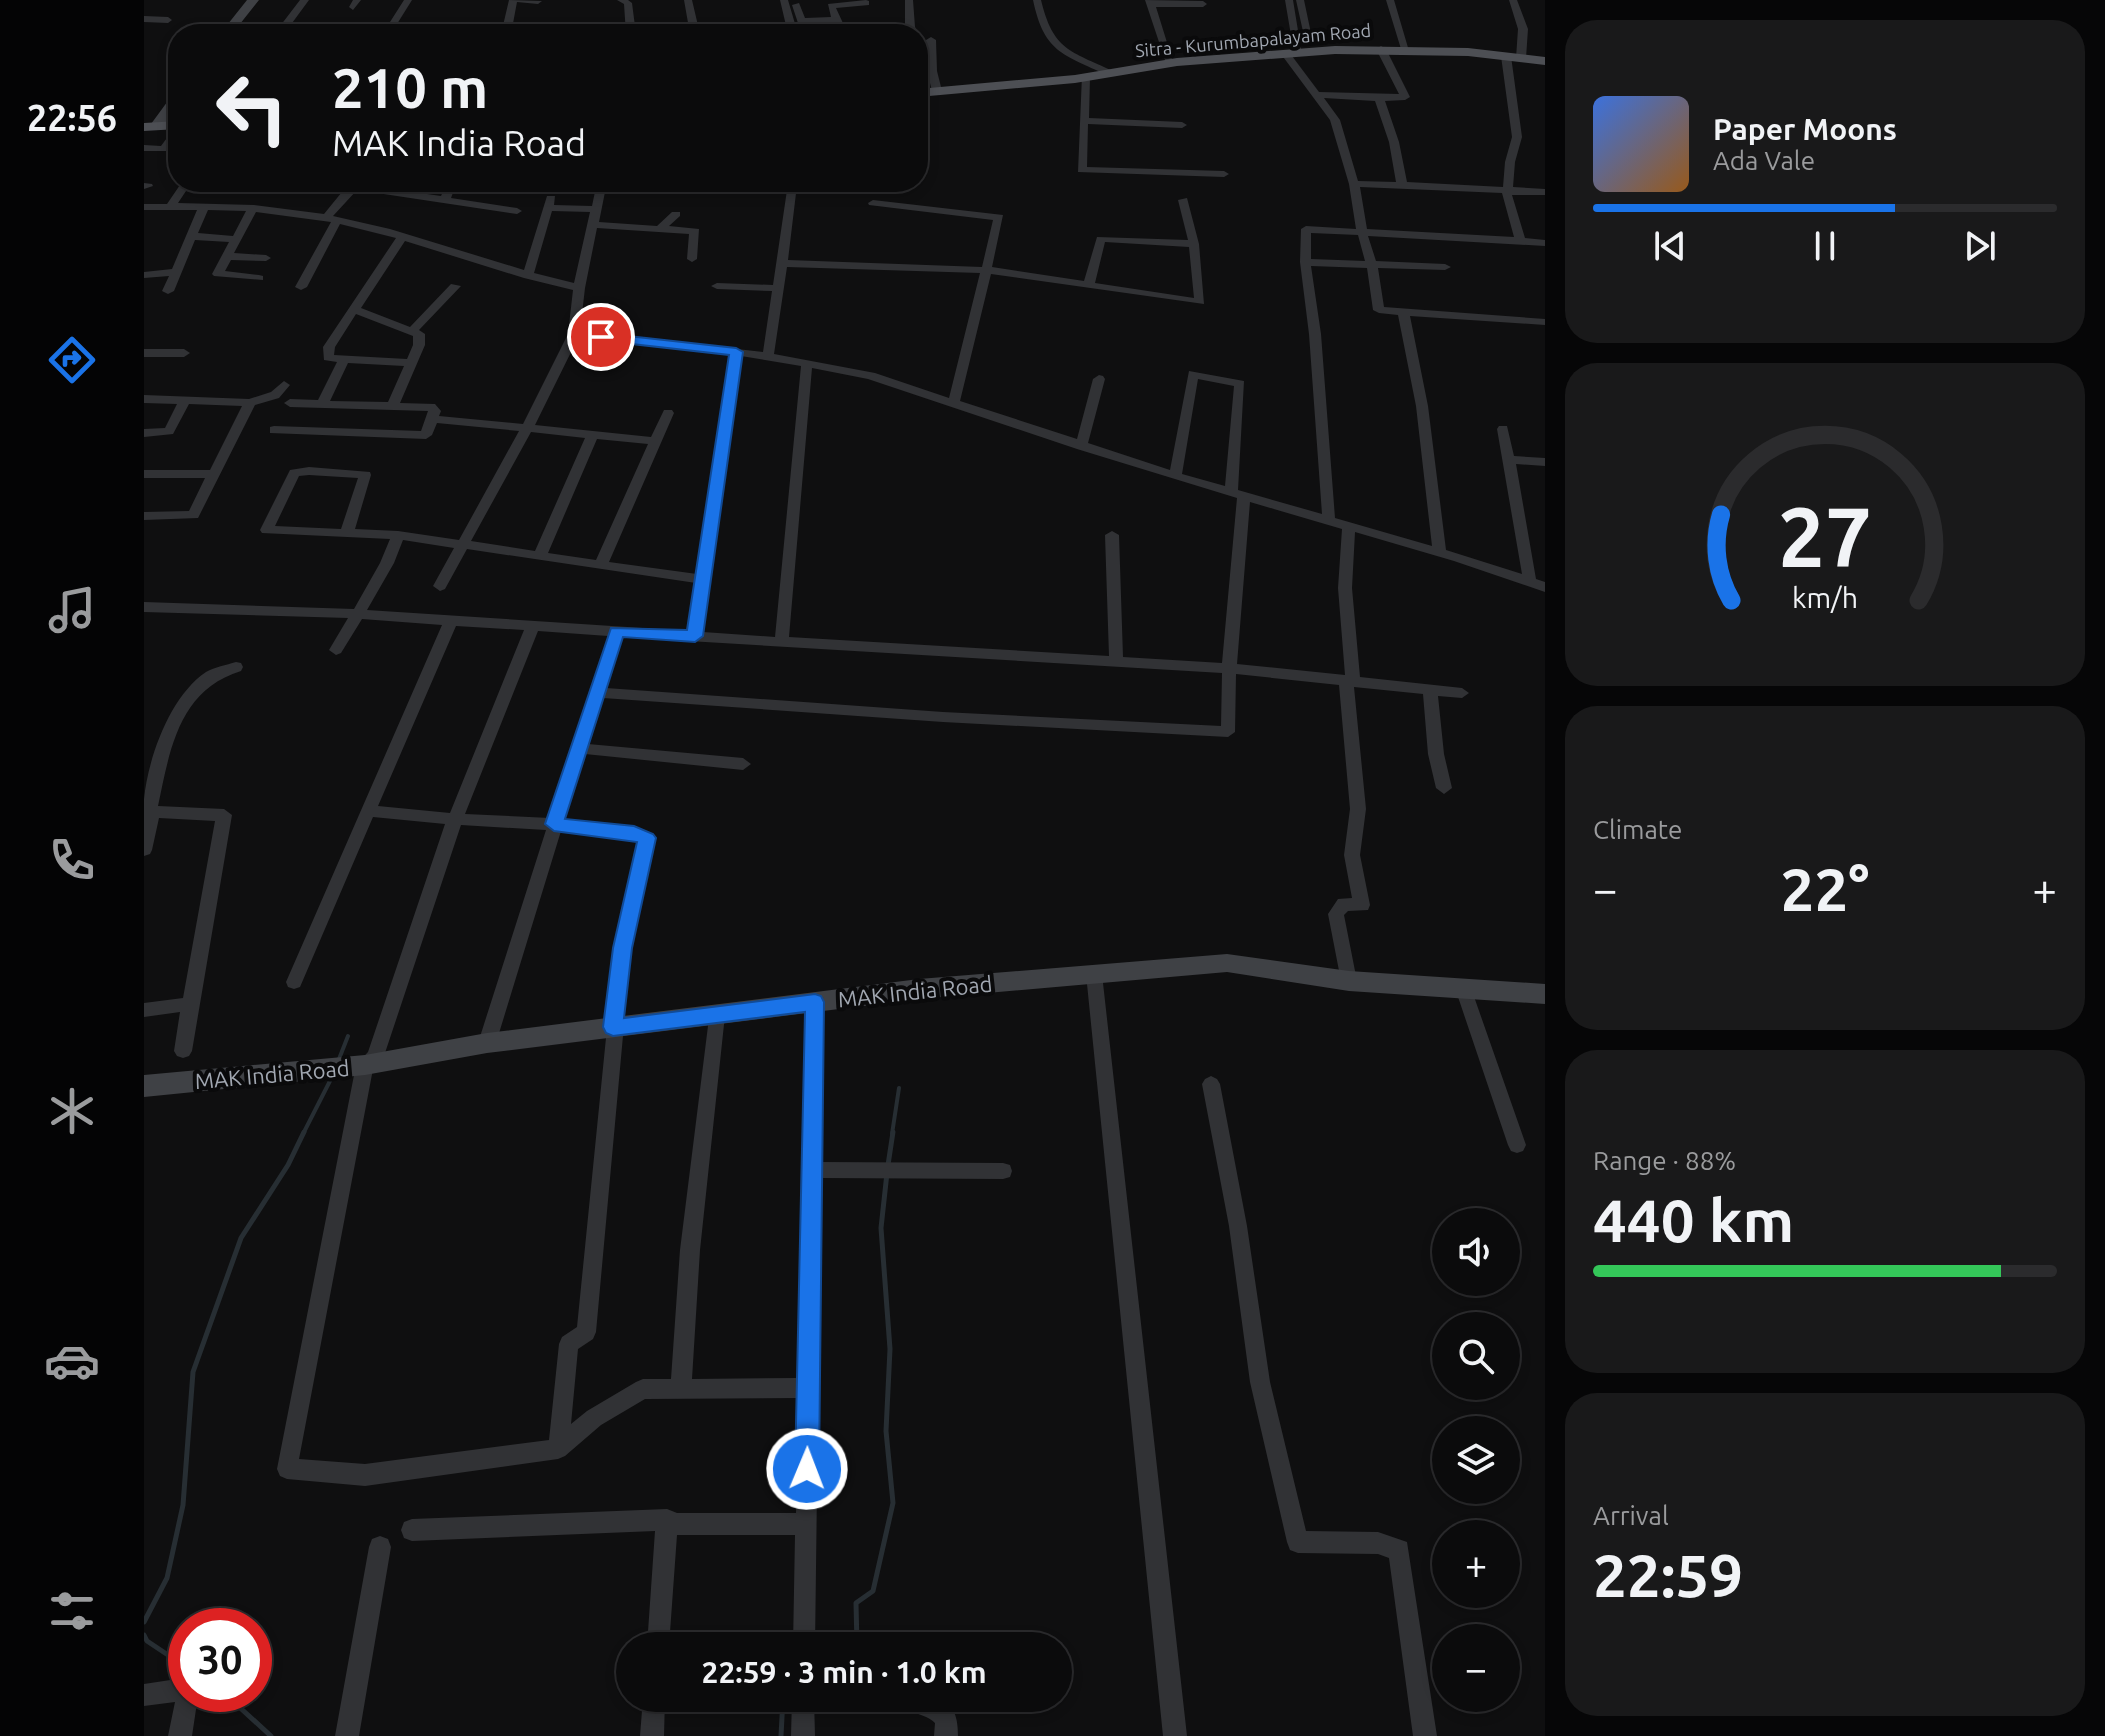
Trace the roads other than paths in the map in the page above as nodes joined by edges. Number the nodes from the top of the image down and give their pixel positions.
1 (253, 0) edge
2 (305, 0) edge
3 (408, 0) edge
4 (513, 0) edge
5 (520, 0) edge
6 (621, 0) edge
7 (688, 0) edge
8 (784, 0) edge
9 (909, 0) edge
10 (1037, 0) edge
11 (1289, 0) edge
12 (1300, 0) edge
13 (1390, 0) edge
14 (1513, 0) edge
15 (538, 1) edge
16 (1150, 2) edge
17 (866, 3) dead end
18 (1203, 4) dead end
19 (796, 5) dead end
20 (144, 19) edge
21 (168, 20) dead end
22 (837, 20) junction
23 (394, 22) dead end
24 (234, 24) edge
25 (287, 24) edge
26 (508, 24) edge
27 (630, 24) edge
28 (693, 24) edge
29 (790, 24) edge
30 (839, 24) edge
31 (910, 24) edge
32 (1309, 36) dead end
33 (931, 40) dead end
34 (1381, 49) junction
35 (1406, 49) junction
36 (1292, 54) junction
37 (1514, 57) junction
38 (1545, 61) edge
39 (1171, 63) junction
40 (1110, 73) junction
41 (1085, 77) junction
42 (928, 80) edge
43 (928, 88) edge
44 (1317, 95) junction
45 (1379, 98) junction
46 (168, 107) edge
47 (1084, 121) junction
48 (151, 124) edge
49 (1182, 125) dead end
50 (168, 142) edge
51 (144, 148) edge
52 (1224, 174) dead end
53 (1354, 184) junction
54 (1402, 185) junction
55 (1507, 190) junction
56 (180, 192) edge
57 (350, 192) edge
58 (384, 192) edge
59 (448, 192) edge
60 (600, 192) edge
61 (792, 192) edge
62 (1545, 192) edge
63 (445, 200) junction
64 (1183, 200) dead end
65 (873, 203) dead end
66 (204, 206) junction
67 (144, 207) edge
68 (170, 207) junction
69 (252, 209) junction
70 (596, 209) junction
71 (517, 211) dead end
72 (676, 214) dead end
73 (332, 219) junction
74 (593, 225) junction
75 (660, 229) junction
76 (1362, 232) junction
77 (191, 236) junction
78 (402, 237) junction
79 (236, 239) junction
80 (1520, 241) junction
81 (1545, 243) edge
82 (1194, 244) junction
83 (226, 256) junction
84 (302, 256) dead end
85 (317, 256) junction
86 (266, 258) dead end
87 (692, 259) dead end
88 (1305, 262) junction
89 (780, 263) junction
90 (1372, 265) junction
91 (1445, 267) dead end
92 (987, 270) junction
93 (176, 272) junction
94 (144, 275) edge
95 (528, 276) junction
96 (259, 278) dead end
97 (1089, 285) junction
98 (455, 286) dead end
99 (717, 286) dead end
100 (301, 287) dead end
101 (579, 288) junction
102 (777, 288) junction
103 (168, 291) dead end
104 (354, 309) junction
105 (1403, 311) junction
106 (1545, 322) edge
107 (413, 330) junction
108 (574, 334) junction
109 (736, 352) junction
110 (144, 353) edge
111 (184, 353) dead end
112 (768, 356) junction
113 (344, 359) junction
114 (807, 362) junction
115 (411, 363) junction
116 (1099, 379) dead end
117 (284, 385) dead end
118 (144, 399) edge
119 (185, 400) junction
120 (250, 403) junction
121 (290, 403) dead end
122 (954, 403) junction
123 (322, 404) junction
124 (392, 406) junction
125 (668, 413) dead end
126 (435, 419) junction
127 (526, 427) junction
128 (1503, 429) dead end
129 (274, 430) dead end
130 (144, 433) edge
131 (593, 433) junction
132 (657, 441) junction
133 (1081, 446) junction
134 (1509, 460) junction
135 (1545, 462) edge
136 (144, 474) edge
137 (213, 474) junction
138 (1175, 476) junction
139 (1238, 494) junction
140 (144, 516) edge
141 (1329, 521) junction
142 (1349, 527) junction
143 (347, 532) junction
144 (398, 535) junction
145 (1112, 535) dead end
146 (464, 544) junction
147 (1440, 553) junction
148 (540, 555) junction
149 (601, 564) junction
150 (704, 580) junction
151 (1530, 582) junction
152 (440, 586) dead end
153 (1545, 587) edge
154 (144, 607) edge
155 (358, 614) junction
156 (451, 620) junction
157 (533, 626) junction
158 (616, 632) junction
159 (695, 636) junction
160 (782, 640) junction
161 (336, 650) dead end
162 (1116, 662) junction
163 (236, 667) dead end
164 (1229, 668) junction
165 (1349, 682) junction
166 (1430, 689) junction
167 (596, 692) junction
168 (1462, 693) dead end
169 (578, 748) junction
170 (743, 764) dead end
171 (1444, 788) dead end
172 (368, 811) junction
173 (148, 812) edge
174 (455, 819) junction
175 (554, 824) junction
176 (144, 850) edge
177 (1094, 974) junction
178 (1349, 981) junction
179 (294, 982) dead end
180 (1463, 988) junction
181 (1545, 994) edge
182 (815, 1002) junction
183 (190, 1004) junction
184 (144, 1010) edge
185 (716, 1015) junction
186 (613, 1027) junction
187 (487, 1043) junction
188 (183, 1051) dead end
189 (345, 1067) junction
190 (1211, 1084) dead end
191 (144, 1086) edge
192 (1517, 1145) dead end
193 (812, 1170) junction
194 (1003, 1171) dead end
195 (681, 1388) junction
196 (808, 1388) junction
197 (558, 1449) junction
198 (667, 1520) junction
199 (806, 1524) junction
200 (412, 1530) dead end
201 (380, 1547) dead end
202 (659, 1632) edge
203 (804, 1632) edge
204 (144, 1695) edge
205 (653, 1712) edge
206 (803, 1712) edge
207 (942, 1712) edge
208 (180, 1736) edge
209 (347, 1736) edge
210 (652, 1736) edge
211 (803, 1736) edge
212 (946, 1736) edge
213 (1175, 1736) edge
214 (1425, 1736) edge

1 - 24 street
2 - 25 street
3 - 23 street
4 - 26 street
5 - 15 street
6 - 27 street
7 - 28 street
8 - 29 street
9 - 31 street
10 - 40 street
11 - 36 street
12 - 32 street
13 - 35 street
14 - 37 street
16 - 18 street
16 - 39 street
17 - 22 street
19 - 22 street
20 - 21 street
22 - 30 street
33 - 42 street
34 - 35 main road, Sitra - Kurumbapalayam Road
34 - 36 main road, Sitra - Kurumbapalayam Road
34 - 45 street
35 - 37 main road, Sitra - Kurumbapalayam Road
36 - 39 main road, Sitra - Kurumbapalayam Road
36 - 44 street
37 - 38 main road, Sitra - Kurumbapalayam Road
37 - 55 street
39 - 40 main road, Sitra - Kurumbapalayam Road
40 - 41 main road, Sitra - Kurumbapalayam Road
41 - 43 main road, Sitra - Kurumbapalayam Road
41 - 47 street
44 - 45 street
44 - 53 street
45 - 54 street
46 - 48 street
47 - 49 street
47 - 52 street
50 - 51 street
53 - 54 street
53 - 76 street
54 - 55 street
55 - 62 street
55 - 80 street
56 - 68 street
57 - 73 street
58 - 63 street
59 - 63 street
60 - 70 street
61 - 89 street
63 - 71 street
64 - 82 street
65 - 92 street
66 - 68 street
66 - 69 street
66 - 77 street
67 - 68 street
69 - 73 street
69 - 79 street
70 - 74 street
70 - 95 street
72 - 75 street
73 - 78 street
73 - 85 street
74 - 75 street
74 - 101 street
75 - 87 street
76 - 80 street
76 - 88 street
76 - 90 street
77 - 79 street
77 - 93 street
78 - 95 street
78 - 104 street
79 - 83 street
80 - 81 street
82 - 97 street
82 - 97 street
83 - 86 street
83 - 96 street
84 - 85 street
85 - 100 street
88 - 90 street
88 - 141 street
89 - 92 street
89 - 102 street
90 - 91 street
90 - 105 street
92 - 97 street
92 - 122 street
93 - 94 street
93 - 103 street
95 - 101 street
98 - 107 street
99 - 102 street
101 - 108 street
102 - 112 street
104 - 107 street
104 - 113 street
105 - 106 street
105 - 147 street
107 - 115 street
108 - 109 street
108 - 127 street
109 - 112 street
109 - 150 street
110 - 111 street
112 - 114 street
113 - 115 street
113 - 123 street
114 - 122 street
114 - 160 street
115 - 124 street
116 - 133 street
117 - 120 street
118 - 119 street
119 - 120 street
119 - 130 street
120 - 137 street
121 - 123 street
122 - 133 street
123 - 124 street
124 - 126 street
125 - 132 street
126 - 127 street
126 - 129 street
127 - 131 street
127 - 146 street
128 - 134 street
131 - 132 street
131 - 148 street
132 - 149 street
133 - 138 street
134 - 135 street
134 - 151 street
136 - 137 street
137 - 140 street
138 - 139 street
138 - 139 street
139 - 141 street
139 - 164 street
141 - 142 street
142 - 147 street
142 - 165 street
143 - 143 street
143 - 144 street
144 - 146 street
144 - 155 street
145 - 162 street
146 - 148 street
146 - 152 street
147 - 151 street
148 - 149 street
149 - 150 street
150 - 159 street
151 - 153 street
154 - 155 street
155 - 156 street
155 - 161 street
156 - 157 street
156 - 172 street
157 - 158 street
157 - 174 street
158 - 159 street
158 - 167 street
159 - 160 street
160 - 162 street
162 - 164 street
163 - 173 street
164 - 165 street
164 - 167 street
165 - 166 street
165 - 178 street
166 - 168 street
166 - 171 street
167 - 169 street
169 - 170 street
169 - 175 street
172 - 174 street
172 - 179 street
173 - 176 street
173 - 183 street
174 - 175 street
174 - 189 street
175 - 186 street
175 - 187 street
177 - 178 street, MAK India Road
177 - 182 street, MAK India Road
177 - 213 street
178 - 180 street, MAK India Road
180 - 181 street, MAK India Road
180 - 192 street
182 - 185 street, MAK India Road
182 - 193 street
183 - 184 street
183 - 188 street
185 - 186 street, MAK India Road
185 - 195 street
186 - 187 street, MAK India Road
186 - 197 street
187 - 189 street, MAK India Road
189 - 191 street, MAK India Road
189 - 197 street
190 - 214 street
193 - 194 street
193 - 196 street
195 - 196 street
195 - 197 street
196 - 199 street
198 - 199 street
198 - 200 street
198 - 202 street
199 - 203 street
201 - 209 street
204 - 208 street
205 - 210 street
206 - 211 street
207 - 212 street

